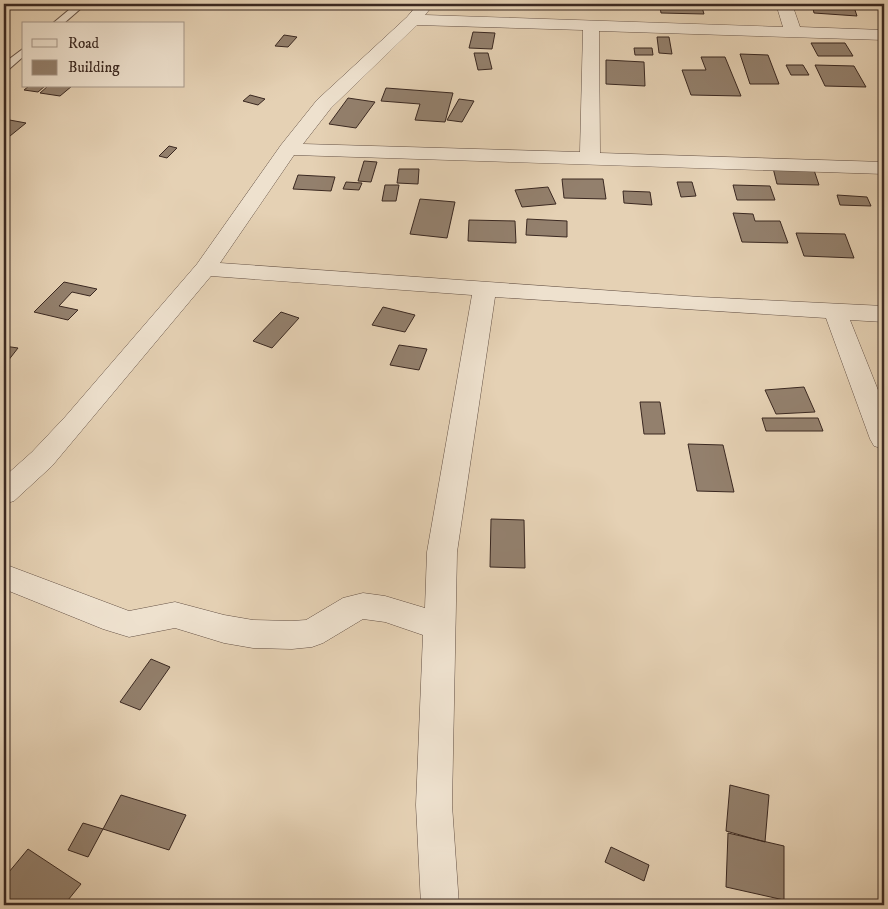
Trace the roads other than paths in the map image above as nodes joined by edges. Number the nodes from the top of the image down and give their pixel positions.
1 (81, 4) edge
2 (784, 4) edge
3 (616, 9) dead end
4 (420, 12) edge
5 (59, 22) edge
6 (591, 26) junction
7 (618, 26) junction
8 (793, 32) junction
9 (884, 35) edge
10 (22, 53) edge
11 (4, 68) edge
12 (288, 149) junction
13 (590, 160) junction
14 (884, 168) edge
15 (205, 269) junction
16 (485, 289) junction
17 (835, 311) junction
18 (884, 314) edge
19 (884, 439) edge
20 (4, 493) edge
21 (4, 576) edge
22 (440, 627) junction
23 (440, 905) edge

1 - 5 lane
2 - 8 street
3 - 7 street
4 - 6 street
4 - 12 street
6 - 7 street
6 - 13 street
7 - 8 street
8 - 9 street
10 - 11 lane
12 - 13 street
12 - 15 street
13 - 14 street
15 - 16 street
15 - 20 street
16 - 17 street
16 - 22 street
17 - 18 street
17 - 19 street
21 - 22 street
22 - 23 street

